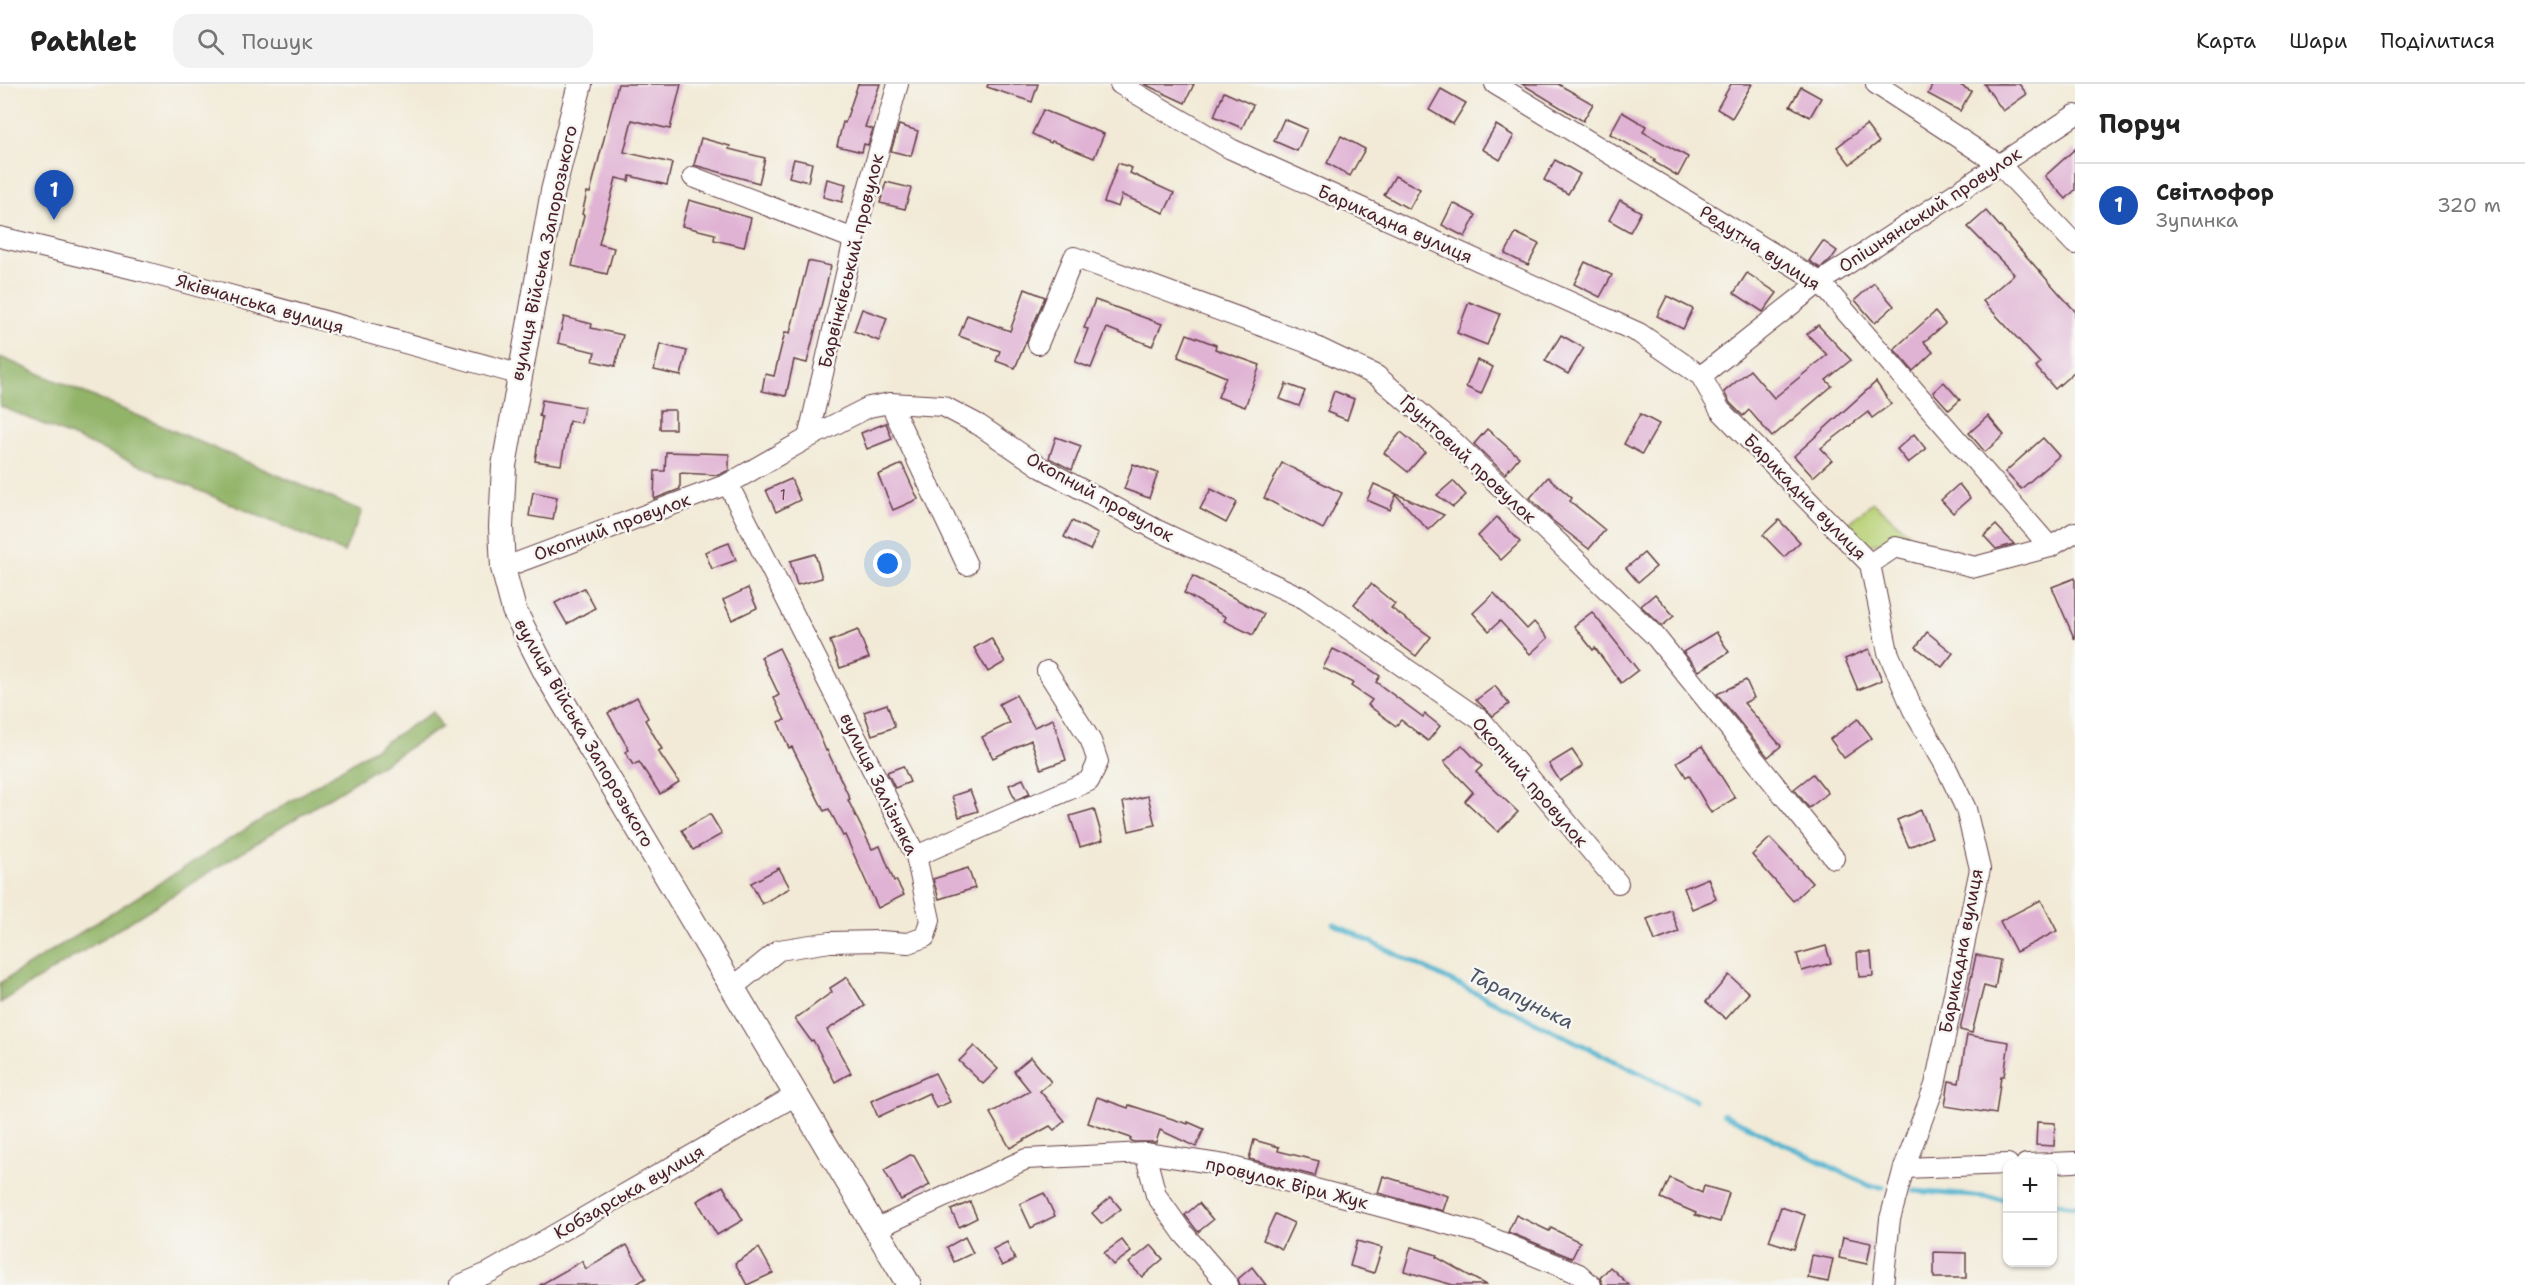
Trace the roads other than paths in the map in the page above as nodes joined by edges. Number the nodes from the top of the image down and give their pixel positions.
1 (580, 84) edge
2 (898, 84) edge
3 (1495, 84) edge
4 (1876, 84) edge
5 (1131, 87) edge
6 (2075, 115) edge
7 (2000, 165) junction
8 (693, 177) dead end
9 (0, 237) edge
10 (854, 239) junction
11 (2075, 244) edge
12 (1820, 282) junction
13 (1038, 344) dead end
14 (518, 374) junction
15 (1701, 376) junction
16 (890, 403) junction
17 (808, 438) junction
18 (728, 484) junction
19 (2075, 532) edge
20 (2050, 547) junction
21 (1870, 564) junction
22 (967, 565) dead end
23 (503, 568) junction
24 (1047, 670) dead end
25 (916, 856) junction
26 (1834, 858) dead end
27 (1618, 883) dead end
28 (732, 988) junction
29 (796, 1095) junction
30 (1145, 1153) junction
31 (2075, 1162) edge
32 (2057, 1163) edge
33 (2003, 1164) edge
34 (1904, 1168) junction
35 (875, 1229) junction
36 (460, 1285) edge
37 (909, 1285) edge
38 (1228, 1285) edge
39 (1591, 1285) edge
40 (1883, 1285) edge

1 - 14 street, вулиця Війська Запорозького
2 - 10 street, Барвінківський провулок
3 - 12 street, Редутна вулиця
4 - 7 street
5 - 15 street, Барикадна вулиця
6 - 7 street, Опішнянський провулок
7 - 11 street
7 - 12 street, Опішнянський провулок
8 - 10 street
9 - 14 street, Яківчанська вулиця
10 - 17 street, Барвінківський провулок
12 - 15 street, Опішнянський провулок
12 - 20 street, Редутна вулиця
13 - 26 street, Ґрунтовий провулок
14 - 23 street, вулиця Війська Запорозького
15 - 21 street, Барикадна вулиця
16 - 17 street, Окопний провулок
16 - 22 street
16 - 27 street, Окопний провулок
17 - 18 street, Окопний провулок
18 - 23 street, Окопний провулок
18 - 25 street, вулиця Залізняка
19 - 20 street
20 - 21 street
21 - 34 street, Барикадна вулиця
23 - 28 street, вулиця Війська Запорозького
24 - 25 street
25 - 28 street, вулиця Залізняка
28 - 29 street, вулиця Війська Запорозького
29 - 35 street, вулиця Війська Запорозького
29 - 36 street, Кобзарська вулиця
30 - 35 street, провулок Віри Жук
30 - 38 street
30 - 39 street, провулок Віри Жук
31 - 32 street
33 - 34 street
34 - 40 street, Барикадна вулиця
35 - 37 street, вулиця Війська Запорозького

